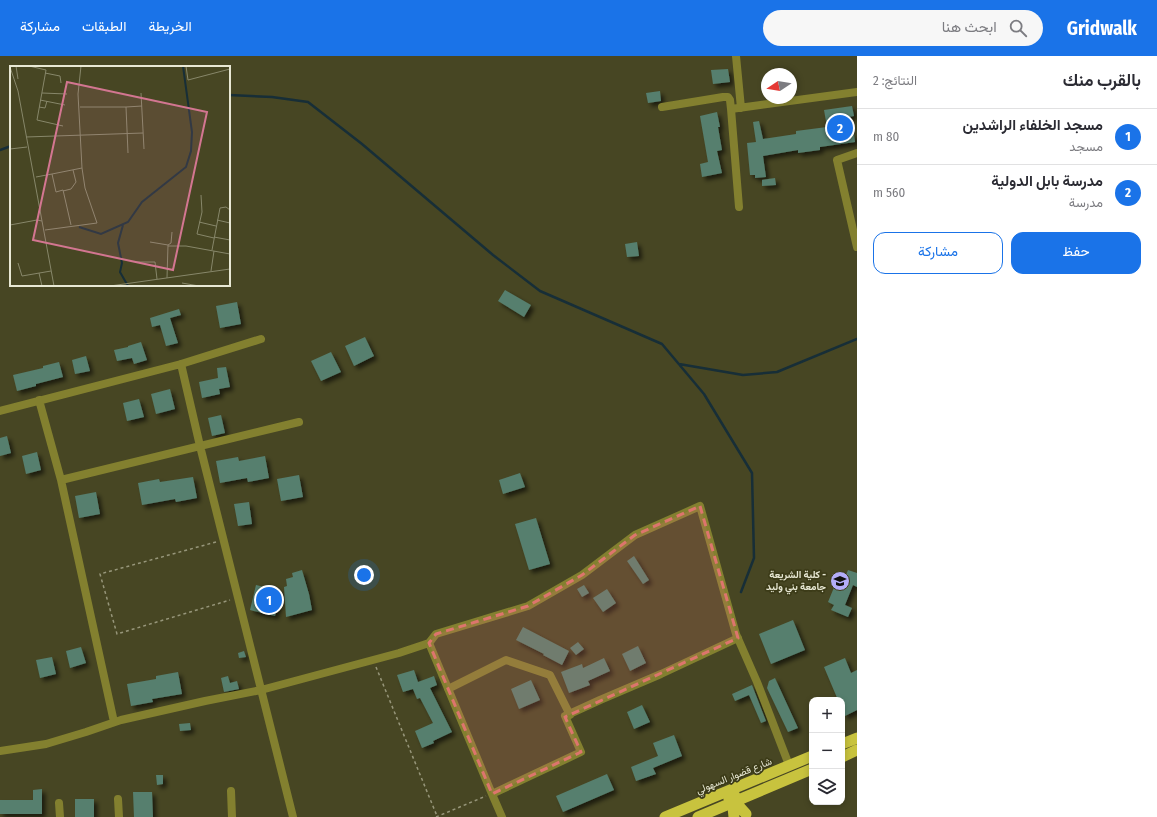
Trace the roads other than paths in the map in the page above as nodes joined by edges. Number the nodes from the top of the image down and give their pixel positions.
1 (736, 56) edge
2 (857, 92) edge
3 (662, 107) dead end
4 (741, 108) junction
5 (731, 109) junction
6 (857, 153) edge
7 (739, 207) dead end
8 (857, 247) edge
9 (261, 340) dead end
10 (181, 364) junction
11 (39, 400) junction
12 (0, 411) edge
13 (299, 422) dead end
14 (200, 446) junction
15 (61, 480) junction
16 (738, 638) junction
17 (429, 643) junction
18 (448, 689) junction
19 (261, 690) junction
20 (570, 715) junction
21 (114, 722) junction
22 (857, 738) edge
23 (845, 743) edge
24 (857, 750) edge
25 (0, 751) edge
26 (845, 756) edge
27 (809, 757) edge
28 (789, 766) junction
29 (809, 770) edge
30 (739, 786) junction
31 (231, 791) dead end
32 (492, 794) junction
33 (717, 795) junction
34 (118, 799) dead end
35 (733, 801) junction
36 (59, 803) dead end
37 (746, 814) dead end
38 (60, 817) edge
39 (119, 817) edge
40 (232, 817) edge
41 (293, 817) edge
42 (502, 817) edge
43 (665, 817) edge
44 (698, 817) edge
45 (734, 817) edge

1 - 4 street
2 - 4 street
3 - 5 street
4 - 5 street
5 - 7 street
6 - 8 street
9 - 10 street
10 - 11 street
10 - 14 street
11 - 12 street
11 - 15 street
13 - 14 street
14 - 15 street
14 - 19 street
15 - 21 street
16 - 17 street
16 - 20 street
16 - 28 street
17 - 18 street
17 - 19 street
18 - 20 street
18 - 32 street
19 - 21 street
19 - 41 street
20 - 32 street
21 - 25 street
22 - 23 highway
24 - 26 highway
27 - 28 highway, شارع قضوار السهولي
28 - 30 highway, شارع قضوار السهولي
29 - 35 highway
30 - 33 highway, شارع قضوار السهولي
30 - 35 highway
31 - 40 street
32 - 42 street
33 - 35 highway
33 - 43 highway, شارع قضوار السهولي
34 - 39 street
35 - 37 highway
35 - 44 highway
35 - 45 highway
36 - 38 street

